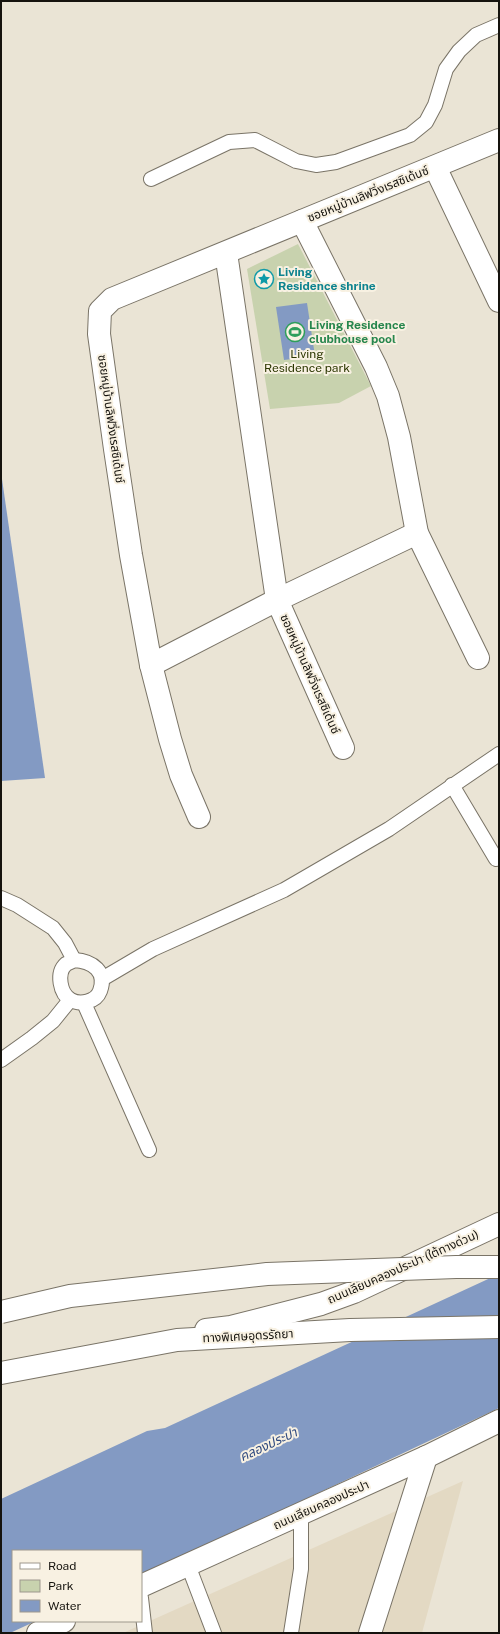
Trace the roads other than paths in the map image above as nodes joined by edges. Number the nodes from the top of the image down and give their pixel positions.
1 (499, 25) edge
2 (499, 140) edge
3 (435, 167) junction
4 (151, 179) dead end
5 (302, 221) junction
6 (226, 253) junction
7 (499, 300) edge
8 (417, 533) junction
9 (277, 600) junction
10 (478, 658) dead end
11 (150, 665) junction
12 (343, 748) dead end
13 (499, 754) edge
14 (452, 785) junction
15 (199, 817) dead end
16 (496, 859) dead end
17 (1, 898) edge
18 (74, 960) junction
19 (102, 979) junction
20 (70, 1000) junction
21 (84, 1003) junction
22 (1, 1060) edge
23 (149, 1150) dead end
24 (499, 1224) edge
25 (499, 1267) edge
26 (1, 1312) edge
27 (499, 1327) edge
28 (1, 1369) edge
29 (1, 1373) edge
30 (499, 1422) edge
31 (426, 1457) junction
32 (301, 1514) junction
33 (188, 1565) junction
34 (142, 1586) edge
35 (142, 1607) edge
36 (62, 1622) edge
37 (38, 1633) edge
38 (145, 1633) edge
39 (214, 1633) edge
40 (291, 1633) edge
41 (370, 1633) edge

1 - 4 lane
2 - 3 main road, ซอยหมู่บ้านลิฟวิ่งเรสซิเด้นซ์
3 - 5 main road, ซอยหมู่บ้านลิฟวิ่งเรสซิเด้นซ์
3 - 7 main road, ซอยหมู่บ้านลิฟวิ่งเรสซิเด้นซ์
5 - 6 main road, ซอยหมู่บ้านลิฟวิ่งเรสซิเด้นซ์
5 - 8 main road, ซอยหมู่บ้านลิฟวิ่งเรสซิเด้นซ์
6 - 9 main road, ซอยหมู่บ้านลิฟวิ่งเรสซิเด้นซ์
6 - 11 main road, ซอยหมู่บ้านลิฟวิ่งเรสซิเด้นซ์
8 - 9 main road, ซอยหมู่บ้านลิฟวิ่งเรสซิเด้นซ์
8 - 10 main road, ซอยหมู่บ้านลิฟวิ่งเรสซิเด้นซ์
9 - 11 main road, ซอยหมู่บ้านลิฟวิ่งเรสซิเด้นซ์
9 - 12 main road, ซอยหมู่บ้านลิฟวิ่งเรสซิเด้นซ์
11 - 15 main road, ซอยหมู่บ้านลิฟวิ่งเรสซิเด้นซ์
13 - 14 lane
14 - 16 lane
14 - 19 lane
17 - 18 lane
18 - 19 lane
18 - 20 lane
19 - 21 lane
20 - 21 lane
20 - 22 lane
21 - 23 lane
24 - 28 main road, ถนนเลียบคลองประปา (ใต้ทางด่วน)
25 - 26 main road, bridge
27 - 29 main road, ทางพิเศษอุดรรัถยา
30 - 31 main road, ถนนเลียบคลองประปา
31 - 32 main road, ถนนเลียบคลองประปา
31 - 41 main road
32 - 33 main road, ถนนเลียบคลองประปา
32 - 40 lane
33 - 34 main road, ถนนเลียบคลองประปา
33 - 39 lane
35 - 38 lane
36 - 37 main road

